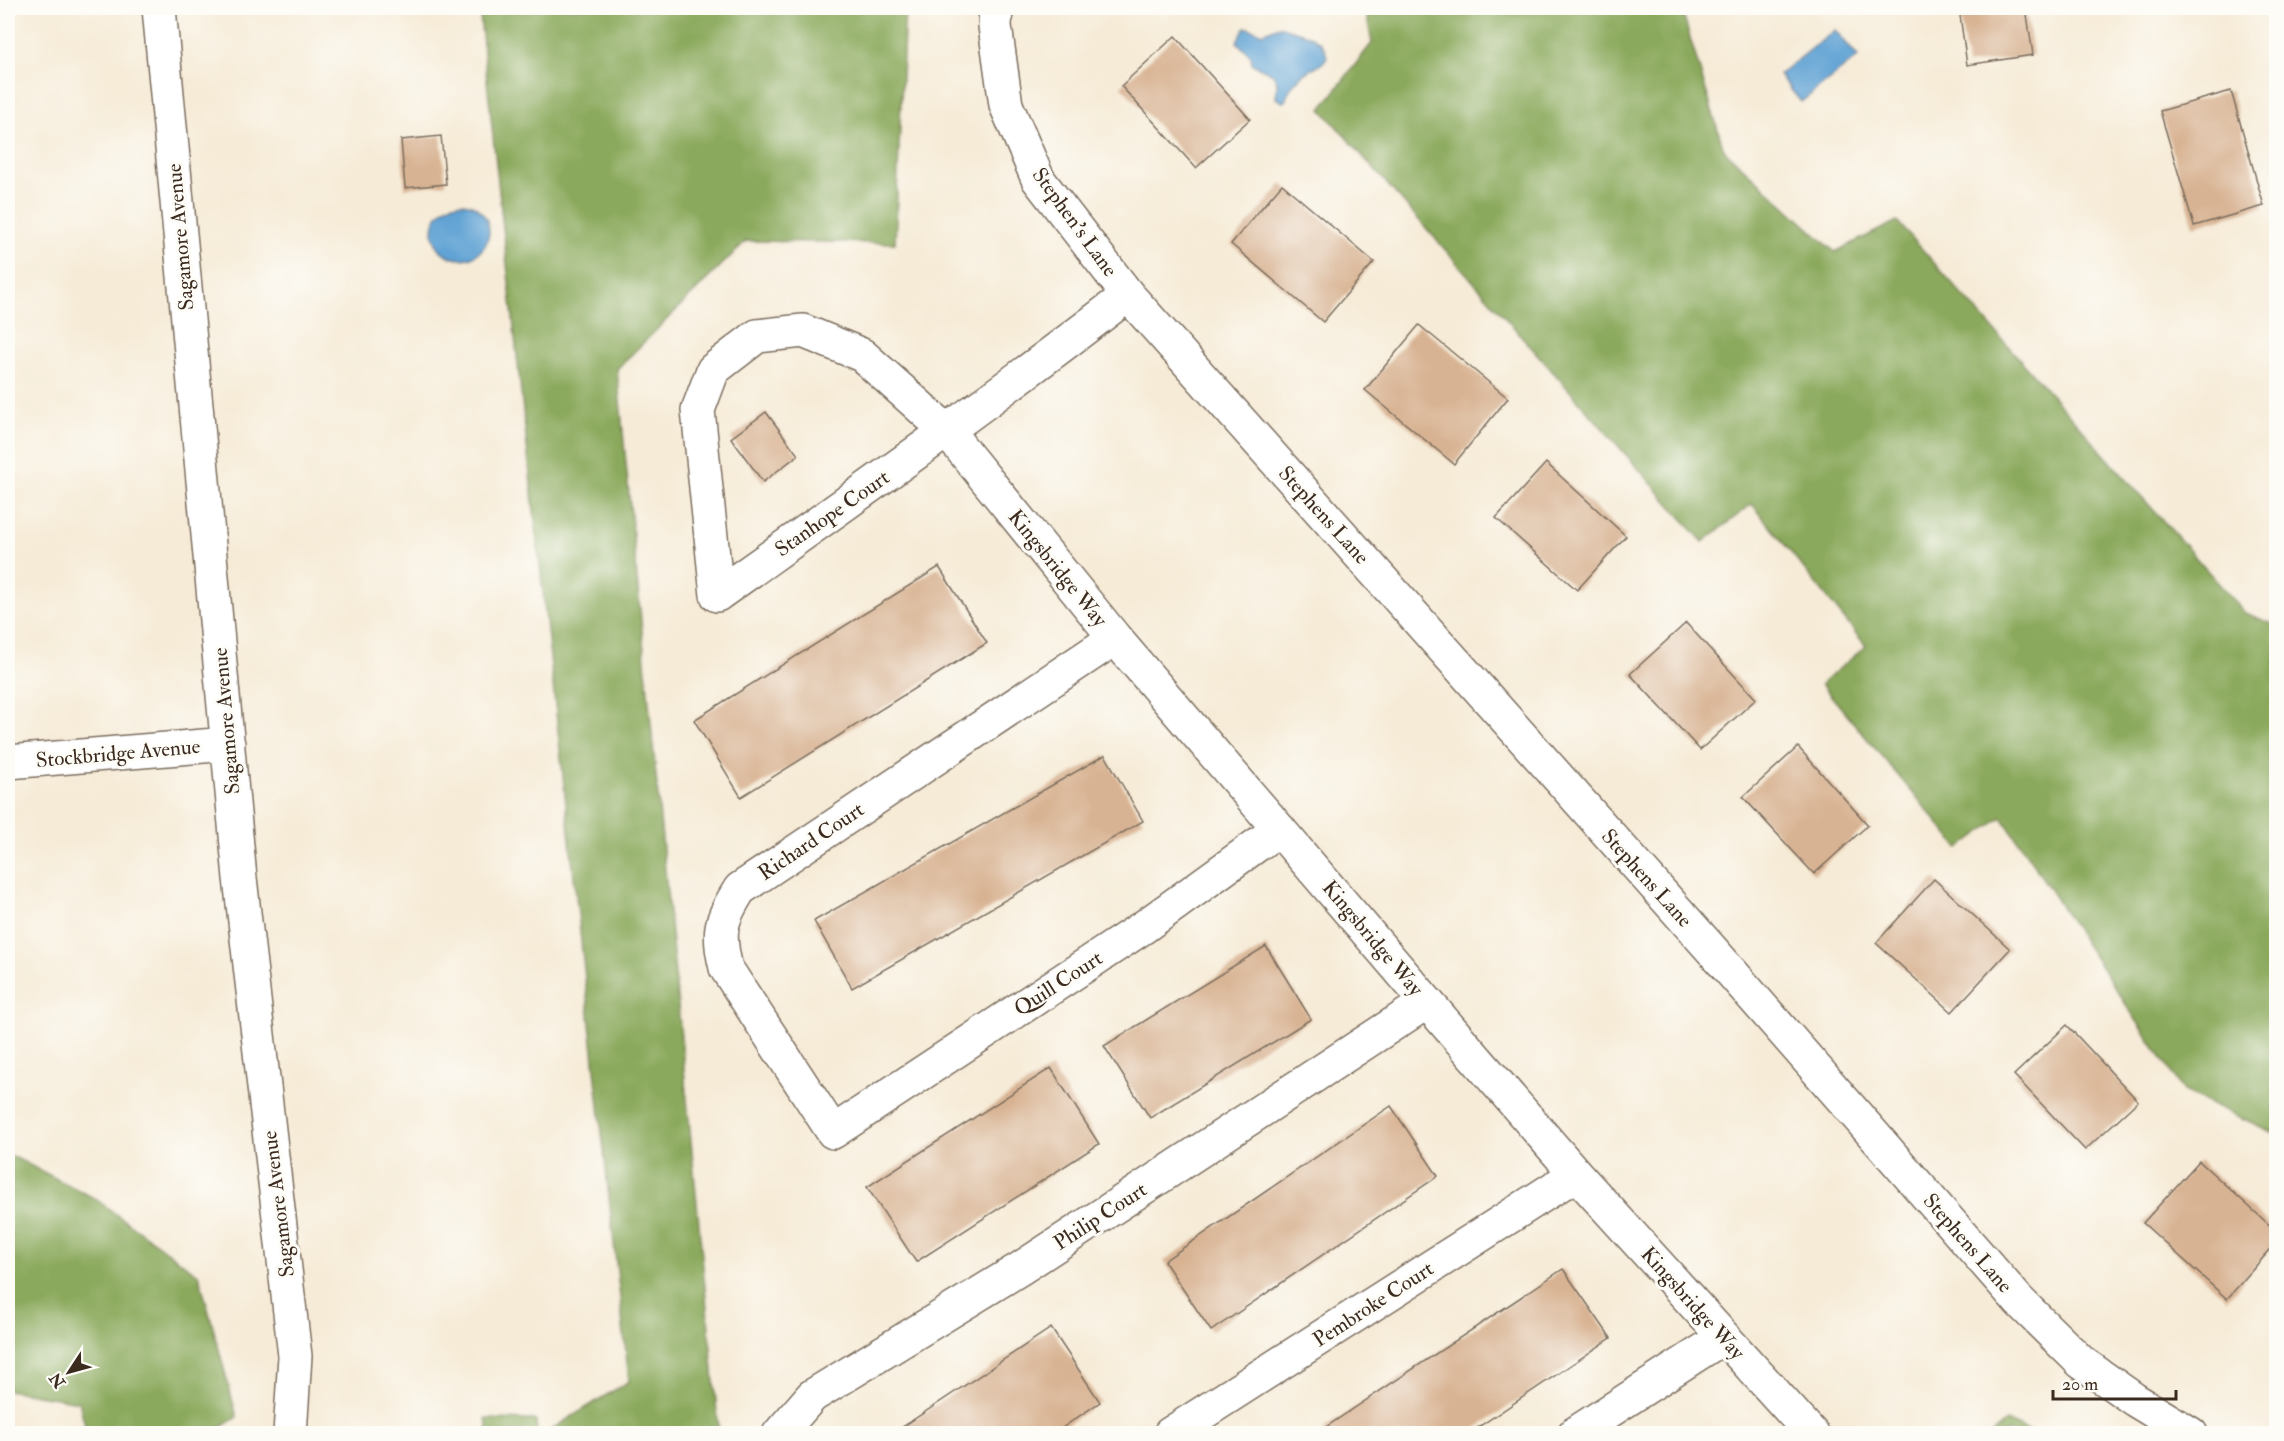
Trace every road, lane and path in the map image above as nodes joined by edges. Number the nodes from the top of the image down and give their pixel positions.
1 (159, 8) edge
2 (996, 8) edge
3 (1128, 295) junction
4 (947, 431) junction
5 (717, 595) joint
6 (1115, 638) junction
7 (228, 744) junction
8 (8, 762) edge
9 (1280, 829) junction
10 (1427, 1002) junction
11 (833, 1132) joint
12 (1576, 1174) junction
13 (1724, 1337) junction
14 (290, 1434) edge
15 (779, 1434) edge
16 (1170, 1434) edge
17 (1574, 1434) edge
18 (1812, 1434) edge
19 (2191, 1434) edge

1 - 7 street, Sagamore Avenue
2 - 3 street, Stephen's Lane
3 - 4 street
3 - 19 street, Stephens Lane
4 - 5 street, Stanhope Court
4 - 5 street, Kingsbridge Way
4 - 6 street, Kingsbridge Way
6 - 9 street, Kingsbridge Way
6 - 11 street, Richard Court
7 - 8 street, Stockbridge Avenue
7 - 14 street, Sagamore Avenue
9 - 10 street, Kingsbridge Way
9 - 11 street, Quill Court
10 - 12 street, Kingsbridge Way
10 - 15 street, Philip Court
12 - 13 street, Kingsbridge Way
12 - 16 street, Pembroke Court
13 - 17 street
13 - 18 street, Kingsbridge Way

